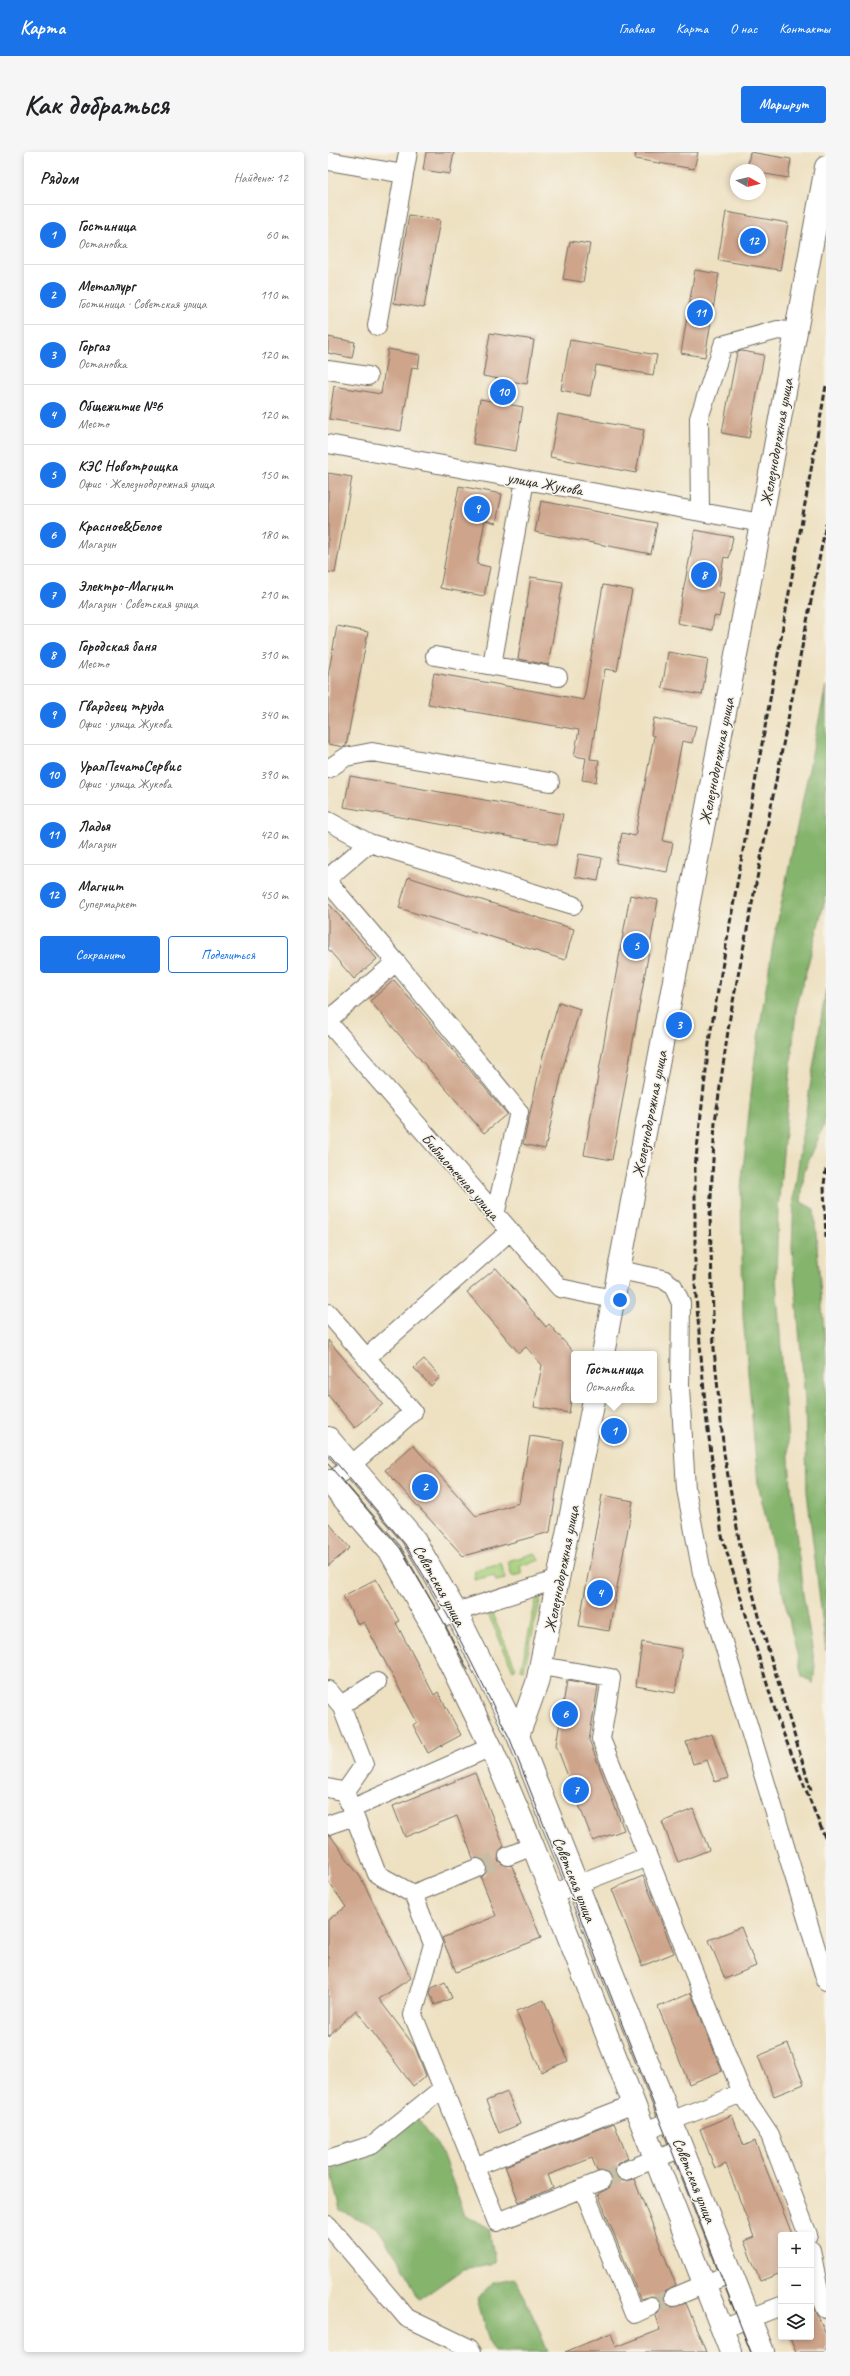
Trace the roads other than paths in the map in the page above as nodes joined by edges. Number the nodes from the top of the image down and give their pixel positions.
1 (408, 152) edge
2 (328, 161) edge
3 (826, 167) edge
4 (404, 174) junction
5 (377, 326) dead end
6 (796, 332) junction
7 (328, 370) edge
8 (368, 376) dead end
9 (328, 444) edge
10 (525, 480) junction
11 (700, 511) junction
12 (762, 523) junction
13 (435, 656) dead end
14 (492, 665) junction
15 (558, 677) dead end
16 (328, 769) edge
17 (550, 782) dead end
18 (328, 821) edge
19 (369, 843) junction
20 (328, 878) edge
21 (328, 882) edge
22 (573, 905) dead end
23 (396, 962) junction
24 (328, 1021) edge
25 (495, 1215) junction
26 (509, 1232) junction
27 (619, 1270) junction
28 (613, 1299) junction
29 (328, 1314) edge
30 (604, 1351) edge
31 (366, 1358) junction
32 (593, 1403) edge
33 (330, 1444) edge
34 (352, 1465) junction
35 (329, 1482) edge
36 (560, 1579) junction
37 (456, 1612) junction
38 (431, 1624) junction
39 (541, 1666) junction
40 (377, 1682) dead end
41 (328, 1690) edge
42 (341, 1705) junction
43 (518, 1736) junction
44 (491, 1747) junction
45 (336, 1790) edge
46 (353, 1812) junction
47 (328, 1825) edge
48 (533, 1846) junction
49 (508, 1856) tunnel mouth
50 (648, 1857) junction
51 (477, 1868) tunnel mouth
52 (578, 1884) junction
53 (413, 1894) junction
54 (552, 1894) junction
55 (826, 1981) edge
56 (443, 2088) junction
57 (742, 2093) junction
58 (634, 2104) junction
59 (672, 2121) junction
60 (645, 2131) junction
61 (682, 2148) junction
62 (328, 2159) edge
63 (656, 2159) junction
64 (474, 2166) junction
65 (625, 2171) tunnel mouth
66 (601, 2181) tunnel mouth
67 (583, 2188) junction
68 (328, 2225) edge
69 (807, 2232) edge
70 (813, 2268) edge
71 (732, 2273) junction
72 (705, 2284) junction
73 (815, 2292) edge
74 (674, 2297) tunnel mouth
75 (651, 2306) tunnel mouth
76 (778, 2307) edge
77 (826, 2310) edge
78 (750, 2318) junction
79 (722, 2329) junction
80 (472, 2352) edge
81 (731, 2352) edge
82 (763, 2352) edge

1 - 4 street
2 - 4 street
3 - 6 main road, Железнодорожная улица
4 - 5 street
6 - 11 street
6 - 12 main road, Железнодорожная улица
7 - 8 street
9 - 10 street, улица Жукова
10 - 11 street, улица Жукова
10 - 14 street
11 - 12 street, улица Жукова
12 - 27 main road, Железнодорожная улица
13 - 14 street
14 - 15 street
16 - 17 street
18 - 19 street
19 - 20 street
19 - 22 street
21 - 23 street
23 - 24 street
23 - 25 street
24 - 25 street, Библиотечная улица
25 - 26 street, Библиотечная улица
26 - 28 street, Библиотечная улица
26 - 31 street
27 - 28 main road, Железнодорожная улица
27 - 55 street
28 - 30 main road, Железнодорожная улица
29 - 31 street
31 - 34 street
32 - 36 main road, Железнодорожная улица
33 - 34 main road, Советская улица
34 - 35 street
34 - 37 main road, Советская улица
35 - 38 main road, Советская улица
36 - 37 street
36 - 39 main road, Железнодорожная улица
37 - 38 street
37 - 43 main road, Советская улица
38 - 44 main road, Советская улица
39 - 43 main road, Железнодорожная улица
39 - 50 street
40 - 42 street
41 - 42 street
42 - 45 street
43 - 44 main road
43 - 52 main road, Советская улица
44 - 46 street
44 - 48 main road, Советская улица
45 - 46 street
46 - 47 street
46 - 53 street
48 - 49 street
48 - 54 main road, Советская улица
50 - 52 street
50 - 57 street
51 - 53 street
52 - 54 street
52 - 59 main road, Советская улица
53 - 56 street
54 - 58 main road, Советская улица
56 - 62 street
56 - 64 street
57 - 59 street
57 - 69 street
58 - 60 main road, Советская улица
58 - 64 street
59 - 60 street
59 - 61 main road, Советская улица
60 - 63 main road, Советская улица
61 - 63 street
61 - 71 main road, Советская улица
63 - 65 street
63 - 72 main road, Советская улица
64 - 67 street
66 - 67 street
67 - 75 street
68 - 80 street
70 - 73 street
71 - 72 street
71 - 78 main road, Советская улица
72 - 74 street
72 - 79 main road, Советская улица
73 - 77 street
76 - 78 street
78 - 79 street
78 - 82 main road, Советская улица
79 - 81 main road, Советская улица

